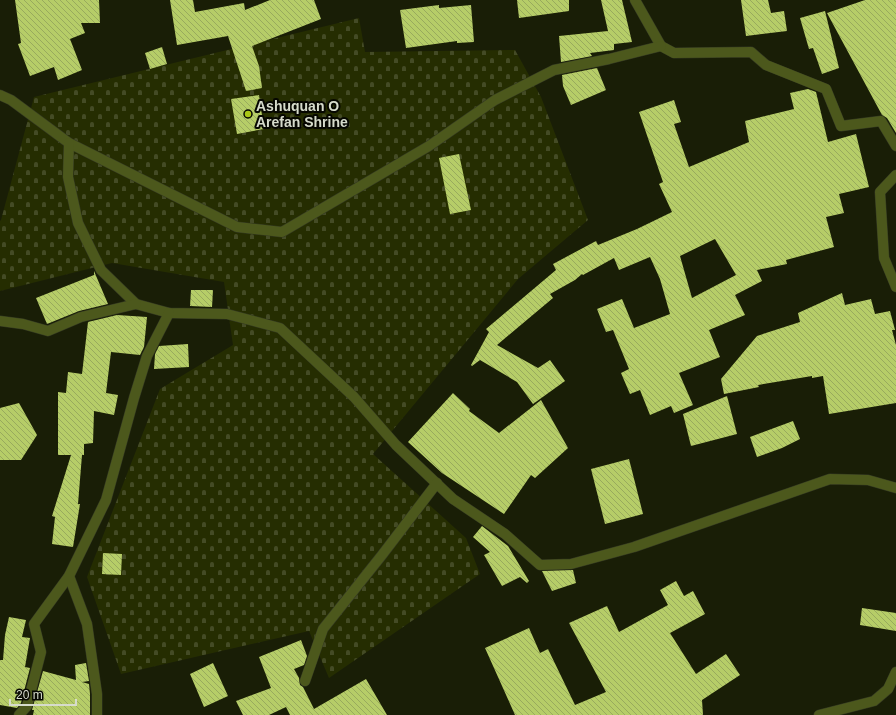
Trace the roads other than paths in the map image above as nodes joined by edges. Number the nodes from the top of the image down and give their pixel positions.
1 (635, 0) edge
2 (661, 46) junction
3 (0, 95) edge
4 (69, 143) junction
5 (896, 146) edge
6 (896, 175) edge
7 (896, 287) edge
8 (136, 304) junction
9 (169, 313) junction
10 (0, 321) edge
11 (437, 483) junction
12 (896, 488) edge
13 (69, 576) junction
14 (896, 672) edge
15 (306, 681) dead end
16 (19, 715) edge
17 (97, 715) edge
18 (819, 715) edge

1 - 2 street
2 - 4 street
2 - 5 street
3 - 4 street
4 - 8 street
6 - 7 street
8 - 9 street
8 - 10 street
9 - 11 street
9 - 13 street
11 - 12 street
11 - 15 street
13 - 16 street
13 - 17 street
14 - 18 street

